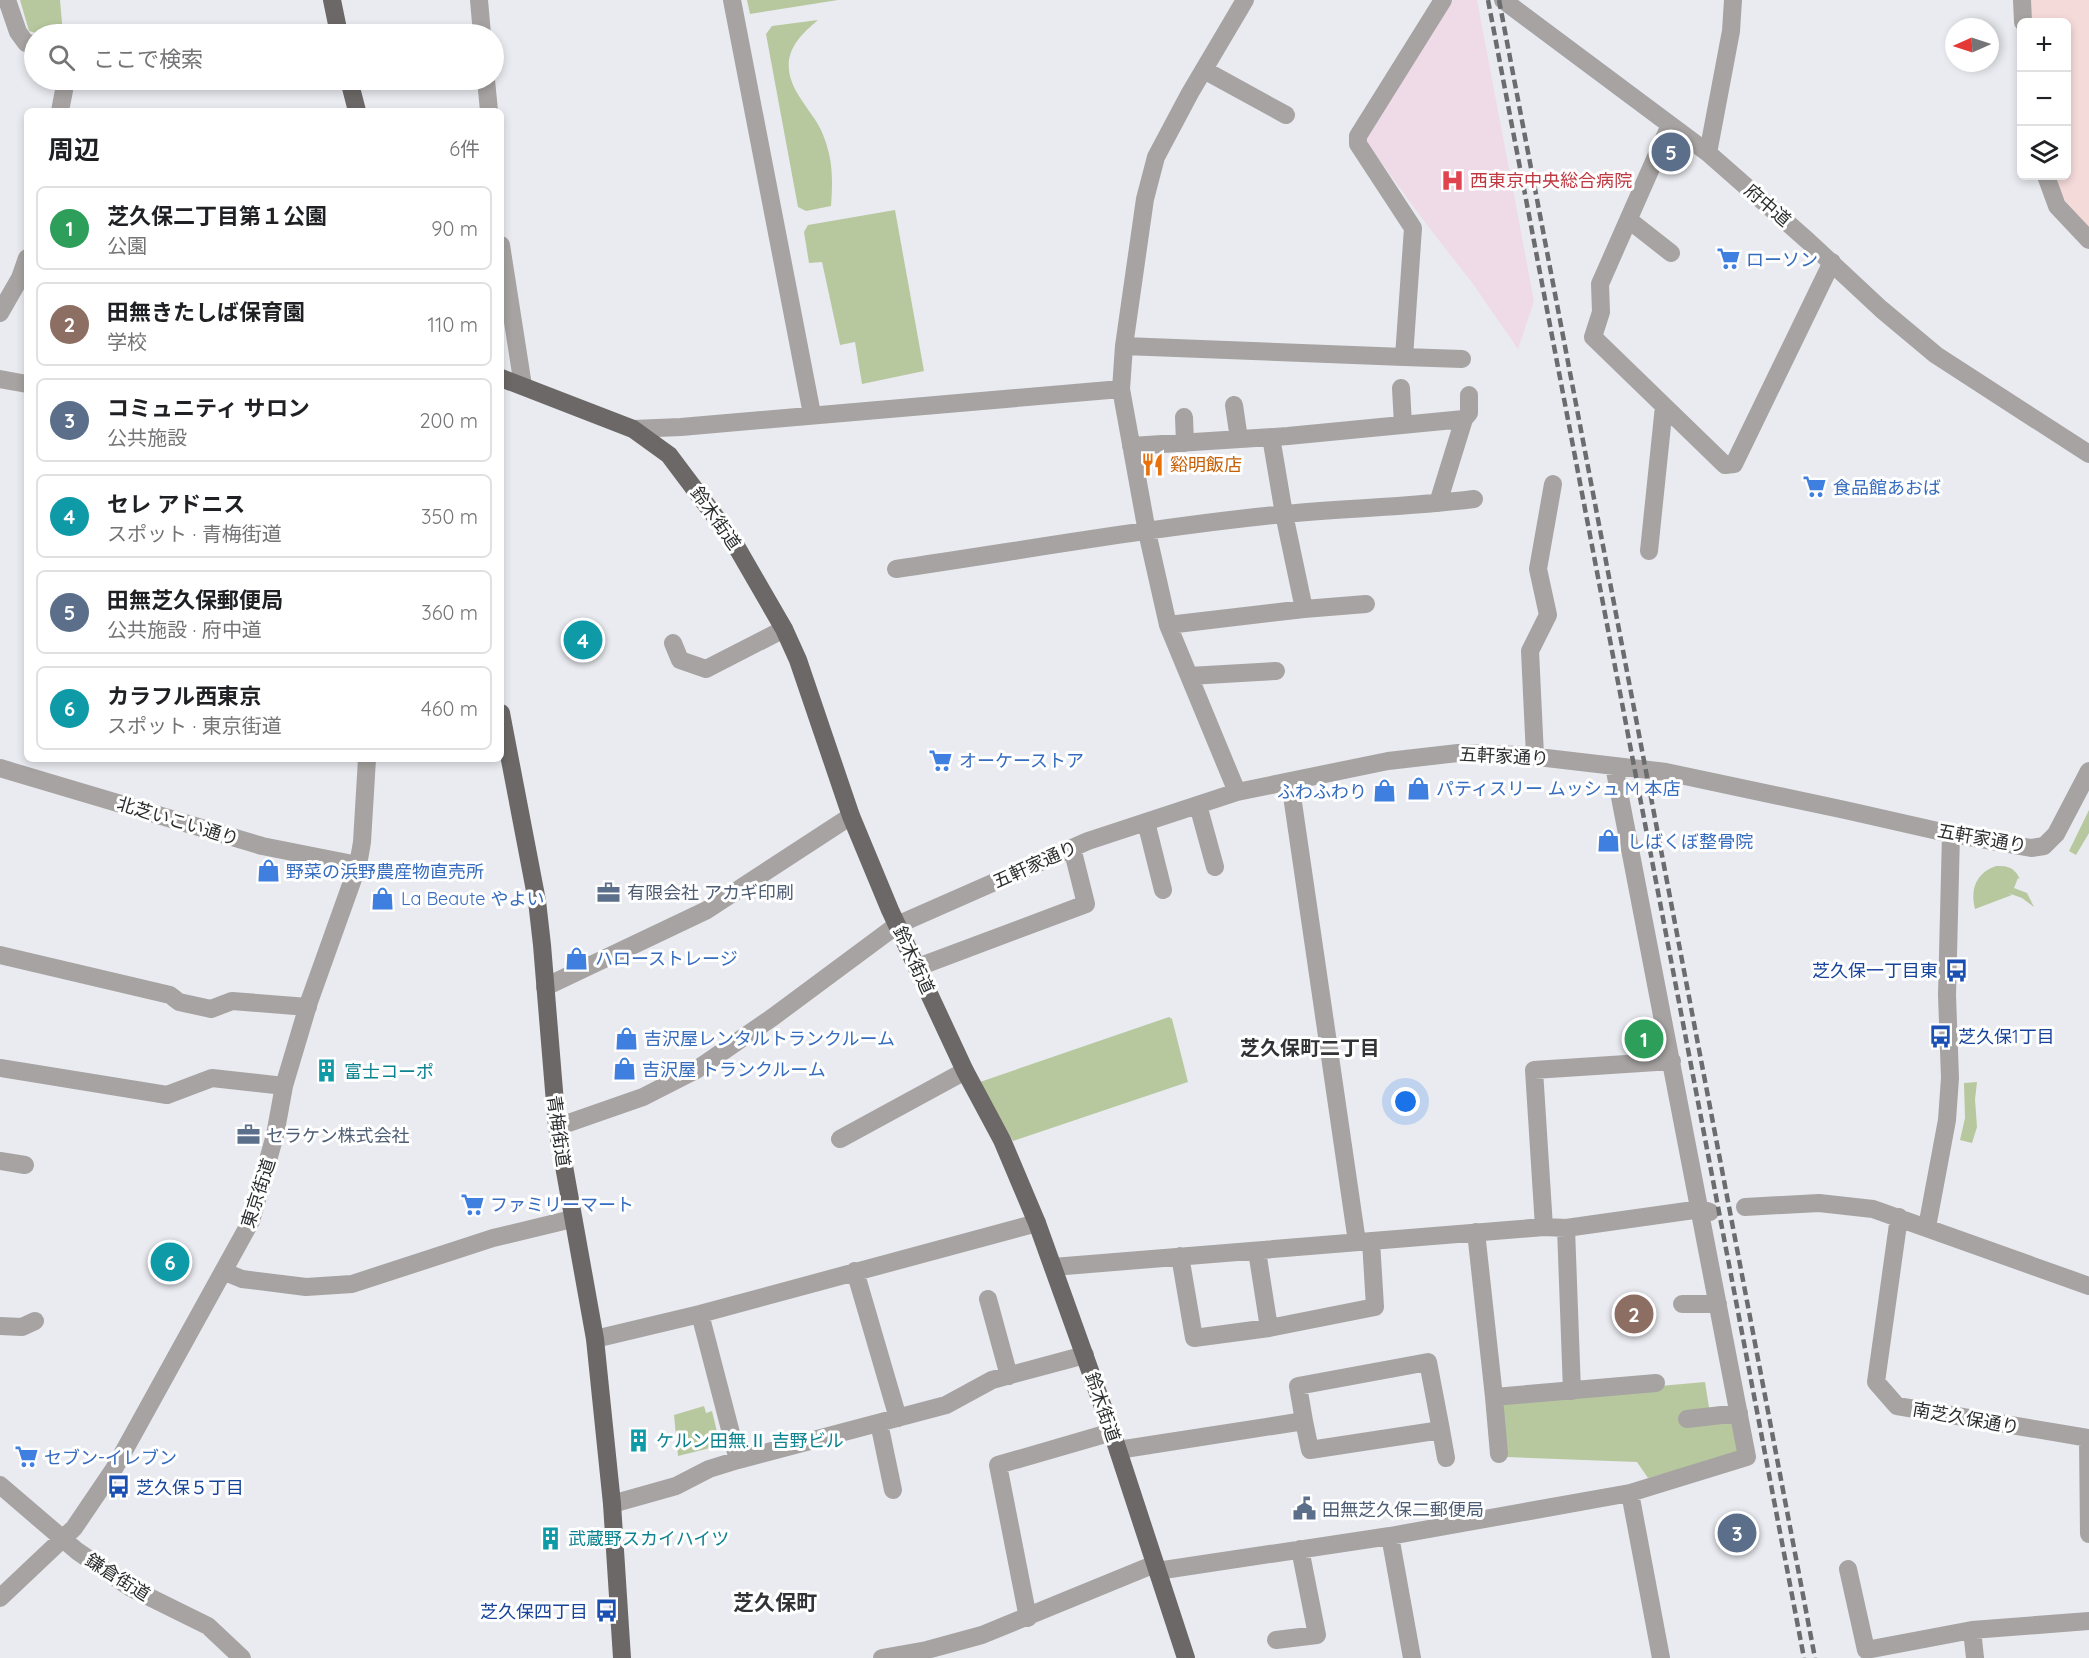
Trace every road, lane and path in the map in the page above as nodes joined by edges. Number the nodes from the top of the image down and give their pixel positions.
1 (8, 0) edge
2 (332, 0) edge
3 (478, 0) edge
4 (732, 0) edge
5 (1245, 0) edge
6 (1443, 0) edge
7 (1503, 0) edge
8 (1733, 0) edge
9 (2022, 0) edge
10 (2023, 18) edge
11 (337, 24) edge
12 (481, 24) edge
13 (24, 40) edge
14 (1204, 70) junction
15 (64, 90) edge
16 (352, 90) edge
17 (487, 90) edge
18 (61, 108) edge
19 (356, 108) edge
20 (489, 108) edge
21 (1286, 115) dead end
22 (1670, 125) junction
23 (1708, 153) junction
24 (2047, 180) edge
25 (1629, 220) junction
26 (2089, 240) edge
27 (1671, 253) dead end
28 (1832, 262) junction
29 (504, 264) edge
30 (24, 267) edge
31 (0, 313) edge
32 (1124, 346) junction
33 (1404, 357) junction
34 (1462, 359) dead end
35 (504, 379) edge
36 (0, 380) edge
37 (24, 384) edge
38 (523, 386) junction
39 (1401, 388) dead end
40 (1121, 389) junction
41 (1469, 395) dead end
42 (1234, 405) dead end
43 (1664, 406) junction
44 (812, 414) junction
45 (1184, 417) dead end
46 (1464, 419) junction
47 (1403, 425) junction
48 (633, 429) junction
49 (1271, 437) junction
50 (1239, 439) junction
51 (1185, 443) junction
52 (1131, 446) junction
53 (2089, 454) edge
54 (1553, 484) dead end
55 (1474, 499) dead end
56 (1438, 503) junction
57 (1284, 514) junction
58 (1147, 532) junction
59 (1649, 551) dead end
60 (896, 569) dead end
61 (1366, 604) dead end
62 (1304, 609) junction
63 (1168, 625) junction
64 (784, 628) junction
65 (673, 643) dead end
66 (1276, 671) dead end
67 (1189, 676) junction
68 (504, 728) edge
69 (1535, 756) junction
70 (367, 762) edge
71 (1614, 766) junction
72 (0, 768) edge
73 (2089, 771) edge
74 (1290, 783) junction
75 (1237, 792) junction
76 (1198, 805) junction
77 (851, 816) junction
78 (1146, 822) junction
79 (1951, 834) junction
80 (1072, 848) junction
81 (358, 866) junction
82 (1215, 867) dead end
83 (1163, 890) dead end
84 (897, 925) junction
85 (0, 955) edge
86 (918, 967) junction
87 (545, 987) junction
88 (308, 1007) junction
89 (1672, 1062) junction
90 (0, 1068) edge
91 (965, 1071) junction
92 (284, 1086) junction
93 (557, 1126) junction
94 (840, 1139) dead end
95 (0, 1161) edge
96 (25, 1165) dead end
97 (1745, 1207) dead end
98 (1706, 1210) junction
99 (1899, 1217) junction
100 (572, 1219) junction
101 (1036, 1222) junction
102 (1544, 1227) junction
103 (1927, 1227) junction
104 (1566, 1228) junction
105 (1476, 1232) junction
106 (1364, 1241) junction
107 (1257, 1251) junction
108 (1180, 1256) junction
109 (1053, 1268) junction
110 (855, 1271) junction
111 (225, 1272) junction
112 (2089, 1286) edge
113 (988, 1299) dead end
114 (1682, 1304) dead end
115 (1718, 1304) junction
116 (700, 1314) junction
117 (35, 1321) dead end
118 (0, 1326) edge
119 (1269, 1328) junction
120 (595, 1339) junction
121 (1085, 1355) junction
122 (1009, 1376) junction
123 (1656, 1383) dead end
124 (1572, 1391) junction
125 (1494, 1397) junction
126 (1739, 1413) junction
127 (898, 1418) junction
128 (1687, 1419) dead end
129 (1304, 1421) junction
130 (879, 1423) junction
131 (1441, 1430) junction
132 (1112, 1432) junction
133 (2089, 1438) edge
134 (1118, 1450) junction
135 (1499, 1454) dead end
136 (1446, 1458) dead end
137 (738, 1460) junction
138 (0, 1485) edge
139 (893, 1490) dead end
140 (1630, 1493) junction
141 (612, 1504) junction
142 (2089, 1534) edge
143 (1390, 1536) junction
144 (64, 1540) junction
145 (1300, 1549) junction
146 (1156, 1568) junction
147 (1848, 1569) dead end
148 (0, 1598) edge
149 (1028, 1618) junction
150 (2089, 1621) edge
151 (1972, 1630) junction
152 (1276, 1640) dead end
153 (922, 1655) edge
154 (242, 1658) edge
155 (622, 1658) edge
156 (882, 1658) edge
157 (1186, 1658) edge
158 (1412, 1658) edge
159 (1661, 1658) edge
160 (1975, 1658) edge

1 - 13 street
2 - 11 main road
3 - 12 street
4 - 44 street
5 - 14 street
6 - 33 street
7 - 22 street, 府中道
8 - 23 street
9 - 10 street
14 - 21 street
14 - 32 street
15 - 18 street
16 - 19 main road
17 - 20 street
22 - 23 street, 府中道
22 - 25 street
23 - 28 street, 府中道
24 - 26 street
25 - 27 street
25 - 43 street
28 - 43 street
28 - 53 street, 府中道
29 - 38 street
30 - 31 street
32 - 33 street
32 - 40 street
33 - 34 street
35 - 38 main road, 鈴木街道
36 - 37 street
38 - 48 main road, 鈴木街道
39 - 47 street
40 - 44 street
40 - 52 street
41 - 46 street
42 - 50 street
43 - 59 street
44 - 48 street
45 - 51 street
46 - 47 street
46 - 56 street
47 - 49 street
48 - 64 main road, 鈴木街道
49 - 50 street
49 - 57 street
50 - 51 street
51 - 52 street
52 - 58 street
54 - 69 street
55 - 56 street
56 - 57 street
57 - 58 street
57 - 62 street
58 - 60 street
58 - 63 street
61 - 62 street
62 - 63 street
63 - 67 street
64 - 65 street
64 - 77 main road, 鈴木街道
66 - 67 street
67 - 75 street
68 - 87 main road, 青梅街道
69 - 71 street, 五軒家通り
69 - 74 street, 五軒家通り
70 - 81 street, 東京街道
71 - 79 street, 五軒家通り
71 - 89 street
72 - 81 street, 北芝いこい通り
73 - 79 street, 五軒家通り
74 - 75 street, 五軒家通り
74 - 106 street
75 - 76 street, 五軒家通り
76 - 78 street, 五軒家通り
76 - 82 street
77 - 84 main road, 鈴木街道
77 - 87 street
78 - 80 street, 五軒家通り
78 - 83 street
79 - 103 street
80 - 84 street, 五軒家通り
80 - 86 street
81 - 88 street, 東京街道
84 - 86 main road, 鈴木街道
84 - 93 street, 五軒家通り
85 - 88 street
86 - 91 main road, 鈴木街道
87 - 93 main road, 青梅街道
88 - 92 street, 東京街道
89 - 98 street
89 - 102 street
90 - 92 street
91 - 94 street
91 - 101 main road, 鈴木街道
92 - 111 street, 東京街道
93 - 100 main road, 青梅街道
95 - 96 street
97 - 99 street
98 - 104 street
98 - 115 street
99 - 103 street
99 - 133 street, 南芝久保通り
100 - 111 street
100 - 120 main road, 青梅街道
101 - 109 main road, 鈴木街道
101 - 110 street
102 - 104 street
102 - 105 street
103 - 112 street
104 - 124 street
105 - 106 street
105 - 125 street
106 - 107 street
106 - 119 street
107 - 108 street
107 - 119 street
108 - 109 street
108 - 119 street
109 - 121 main road, 鈴木街道
110 - 116 street
110 - 127 street
111 - 144 street, 東京街道
113 - 122 street
114 - 115 street
115 - 126 street
116 - 120 street
116 - 137 street
117 - 118 street
120 - 141 main road, 青梅街道
121 - 122 street
121 - 132 main road, 鈴木街道
122 - 127 street
123 - 124 street
124 - 125 street
125 - 135 street
126 - 128 street
126 - 140 street
127 - 130 street
129 - 131 street
129 - 131 street
129 - 134 street
130 - 137 street
130 - 139 street
131 - 136 street
132 - 134 main road, 鈴木街道
132 - 149 street
133 - 142 street
134 - 146 main road, 鈴木街道
137 - 141 street
138 - 144 street, 鎌倉街道
140 - 143 street
140 - 159 street
141 - 155 main road, 青梅街道
143 - 145 street
143 - 158 street
144 - 148 street, 東京街道
144 - 154 street, 鎌倉街道
145 - 146 street
145 - 152 street
146 - 149 street
146 - 157 main road, 鈴木街道
147 - 151 street
149 - 153 street
150 - 151 street
151 - 160 street
153 - 156 street

